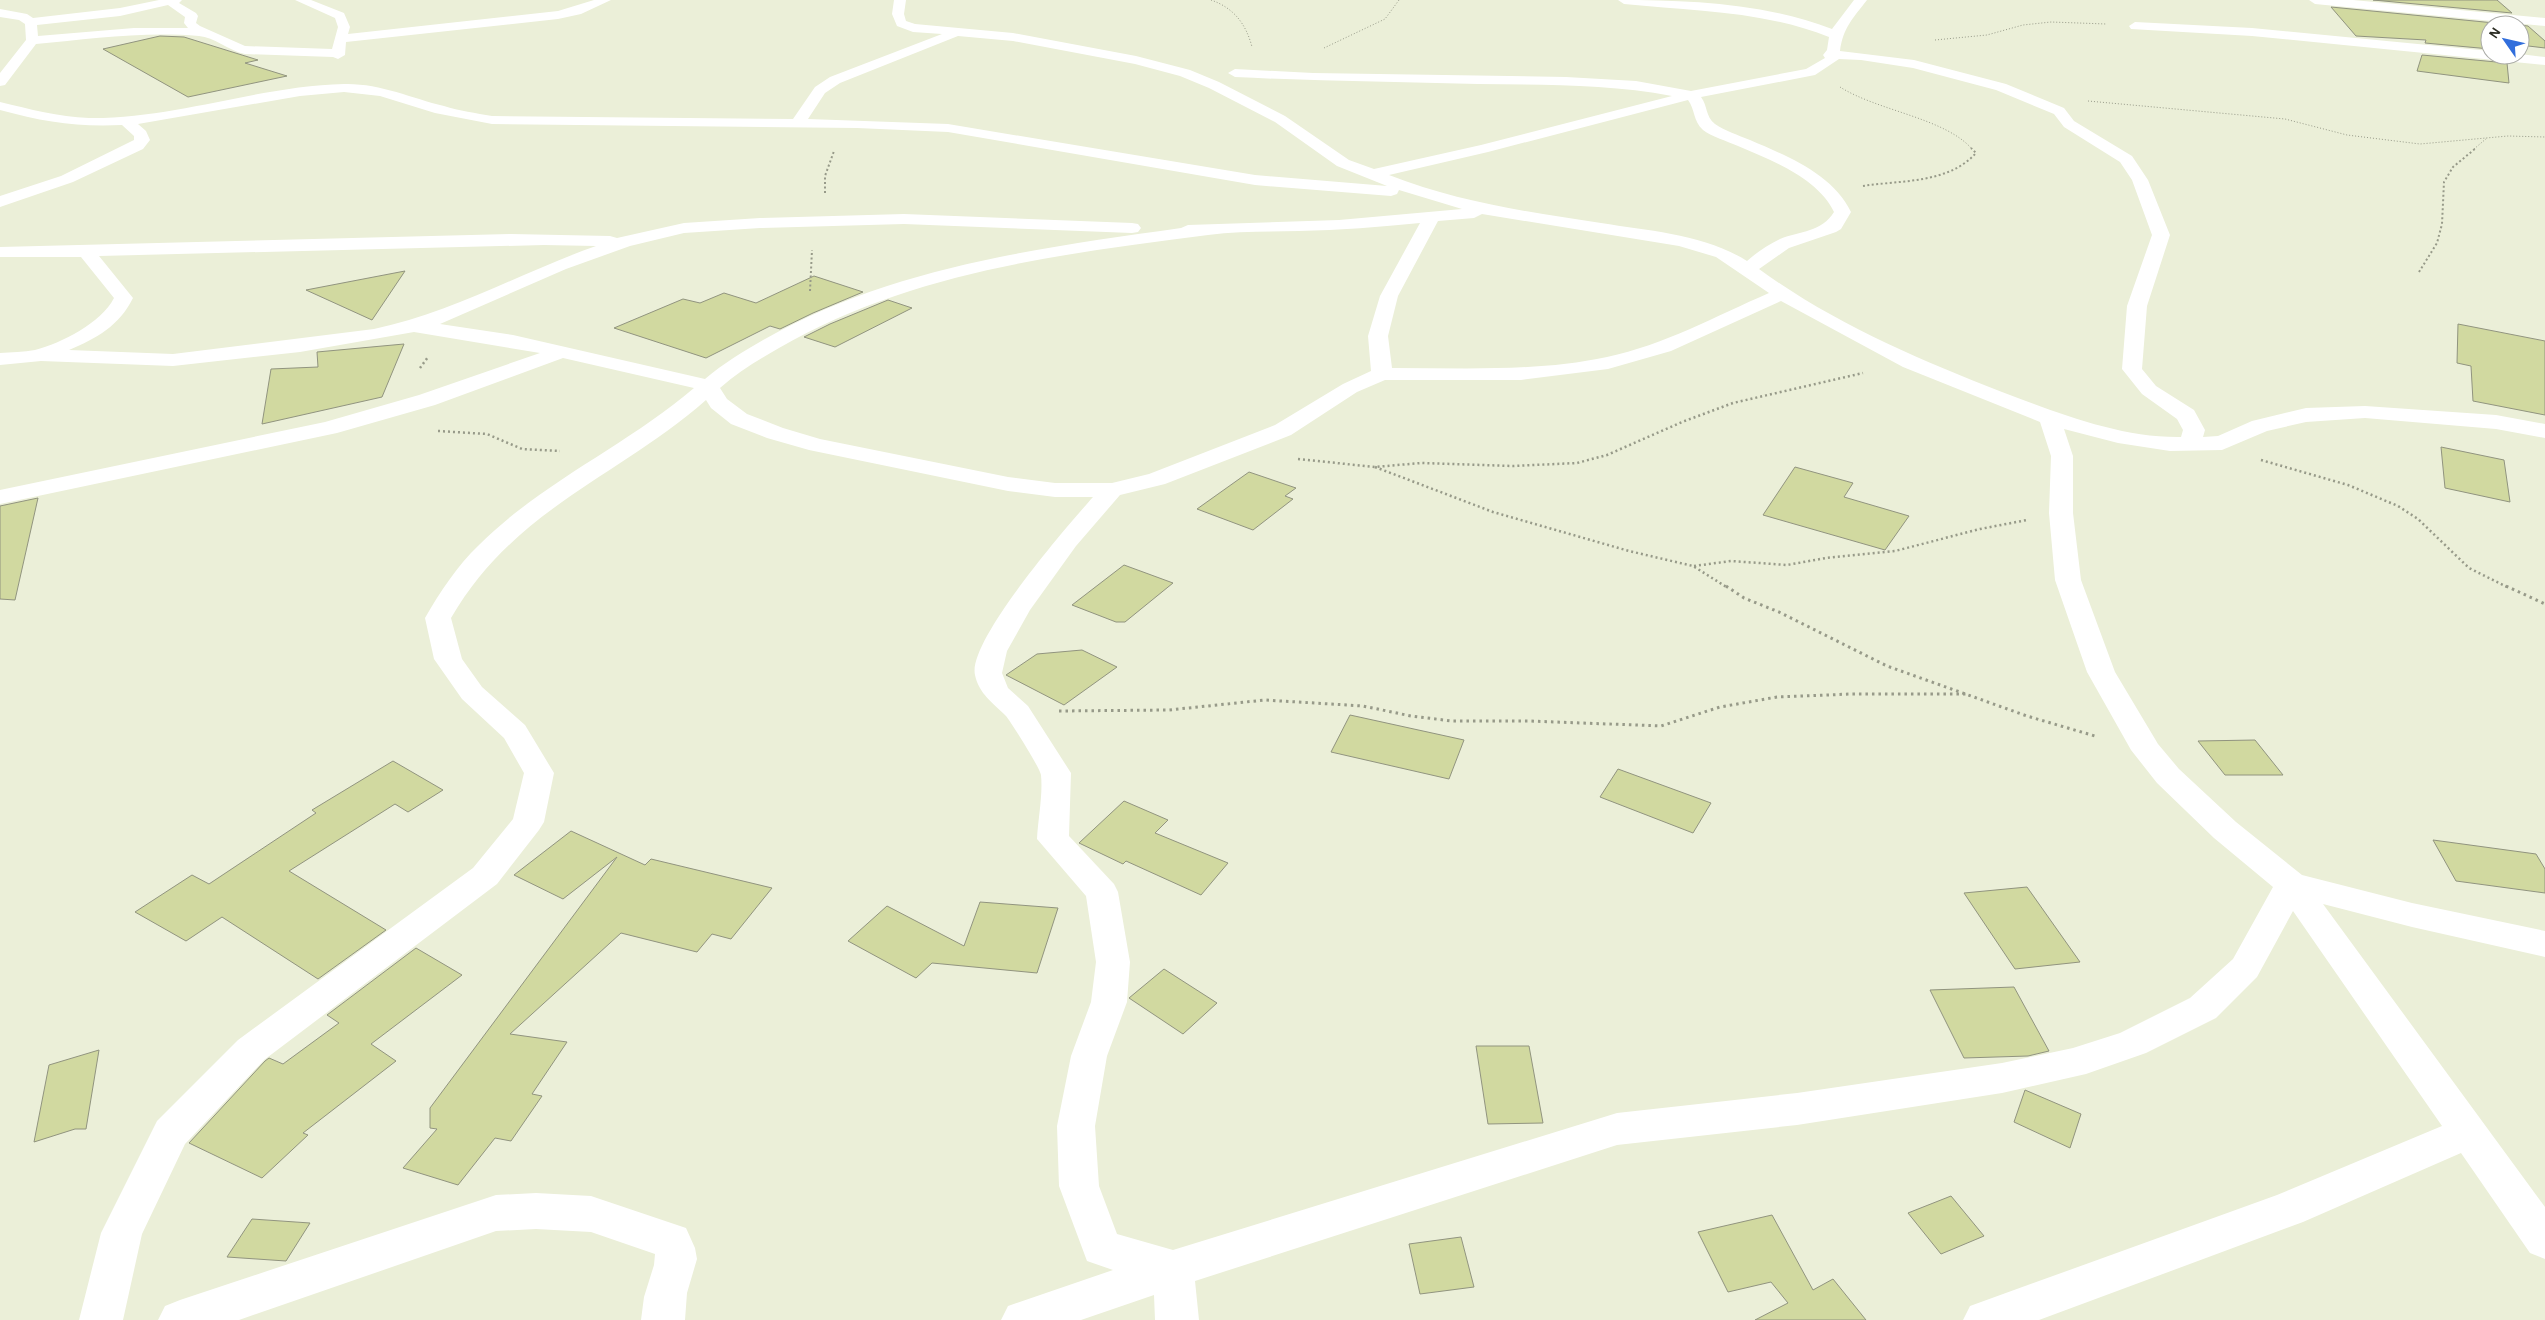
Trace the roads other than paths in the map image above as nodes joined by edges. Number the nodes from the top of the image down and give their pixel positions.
1 (174, 0) edge
2 (301, 0) edge
3 (605, 0) edge
4 (900, 0) edge
5 (1624, 0) edge
6 (1861, 0) edge
7 (2315, 0) edge
8 (86, 3) dead end
9 (1674, 3) edge
10 (0, 13) edge
11 (27, 20) junction
12 (0, 22) edge
13 (2545, 22) edge
14 (2135, 26) road end
15 (198, 32) junction
16 (956, 33) junction
17 (1834, 34) junction
18 (340, 39) junction
19 (32, 40) junction
20 (337, 53) junction
21 (2480, 54) edge
22 (2530, 59) edge
23 (1826, 60) junction
24 (2545, 61) edge
25 (1235, 72) dead end
26 (0, 82) edge
27 (367, 88) junction
28 (1691, 95) junction
29 (0, 106) edge
30 (128, 122) junction
31 (797, 124) junction
32 (1370, 175) junction
33 (1420, 193) junction
34 (0, 202) edge
35 (1490, 211) junction
36 (1432, 217) junction
37 (1206, 230) junction
38 (624, 242) junction
39 (0, 252) edge
40 (87, 253) junction
41 (1748, 269) junction
42 (1782, 294) junction
43 (408, 328) junction
44 (558, 353) junction
45 (41, 355) junction
46 (0, 358) edge
47 (1382, 374) junction
48 (708, 386) junction
49 (2050, 418) junction
50 (2545, 430) edge
51 (2190, 444) junction
52 (1112, 490) junction
53 (0, 497) edge
54 (2291, 884) junction
55 (2545, 944) edge
56 (2468, 1132) junction
57 (2545, 1240) edge
58 (1173, 1269) junction
59 (101, 1320) edge
60 (180, 1320) edge
61 (663, 1320) edge
62 (1023, 1320) edge
63 (1177, 1320) edge
64 (1985, 1320) edge

1 - 11 street
1 - 15 street
2 - 18 street
3 - 18 street
4 - 16 street
5 - 9 street
6 - 17 street
7 - 13 street
8 - 11 street
9 - 17 street
10 - 11 street
11 - 12 street
11 - 19 street
14 - 21 street
15 - 19 street
15 - 20 street
16 - 31 street
16 - 32 street
17 - 23 street
18 - 20 street
19 - 26 street
20 - 27 street
22 - 24 street
23 - 28 street
23 - 51 street
25 - 28 street
27 - 30 street
27 - 31 street
28 - 32 street
28 - 41 street
29 - 30 street
30 - 34 street
31 - 33 street
32 - 33 street
33 - 35 street
35 - 36 street
35 - 41 street
36 - 37 street
36 - 47 street
37 - 38 street
37 - 48 street
38 - 40 street
38 - 43 street
39 - 40 street
40 - 45 street
41 - 42 street
42 - 47 street
42 - 49 street
43 - 44 street
43 - 45 street
44 - 48 street
44 - 53 street
45 - 46 street
47 - 52 street
48 - 52 street
48 - 59 street
49 - 51 street
49 - 54 street
50 - 51 street
52 - 58 street
54 - 55 street
54 - 56 street
54 - 58 street
56 - 57 street
56 - 64 street
58 - 62 street
58 - 63 street
60 - 61 street

